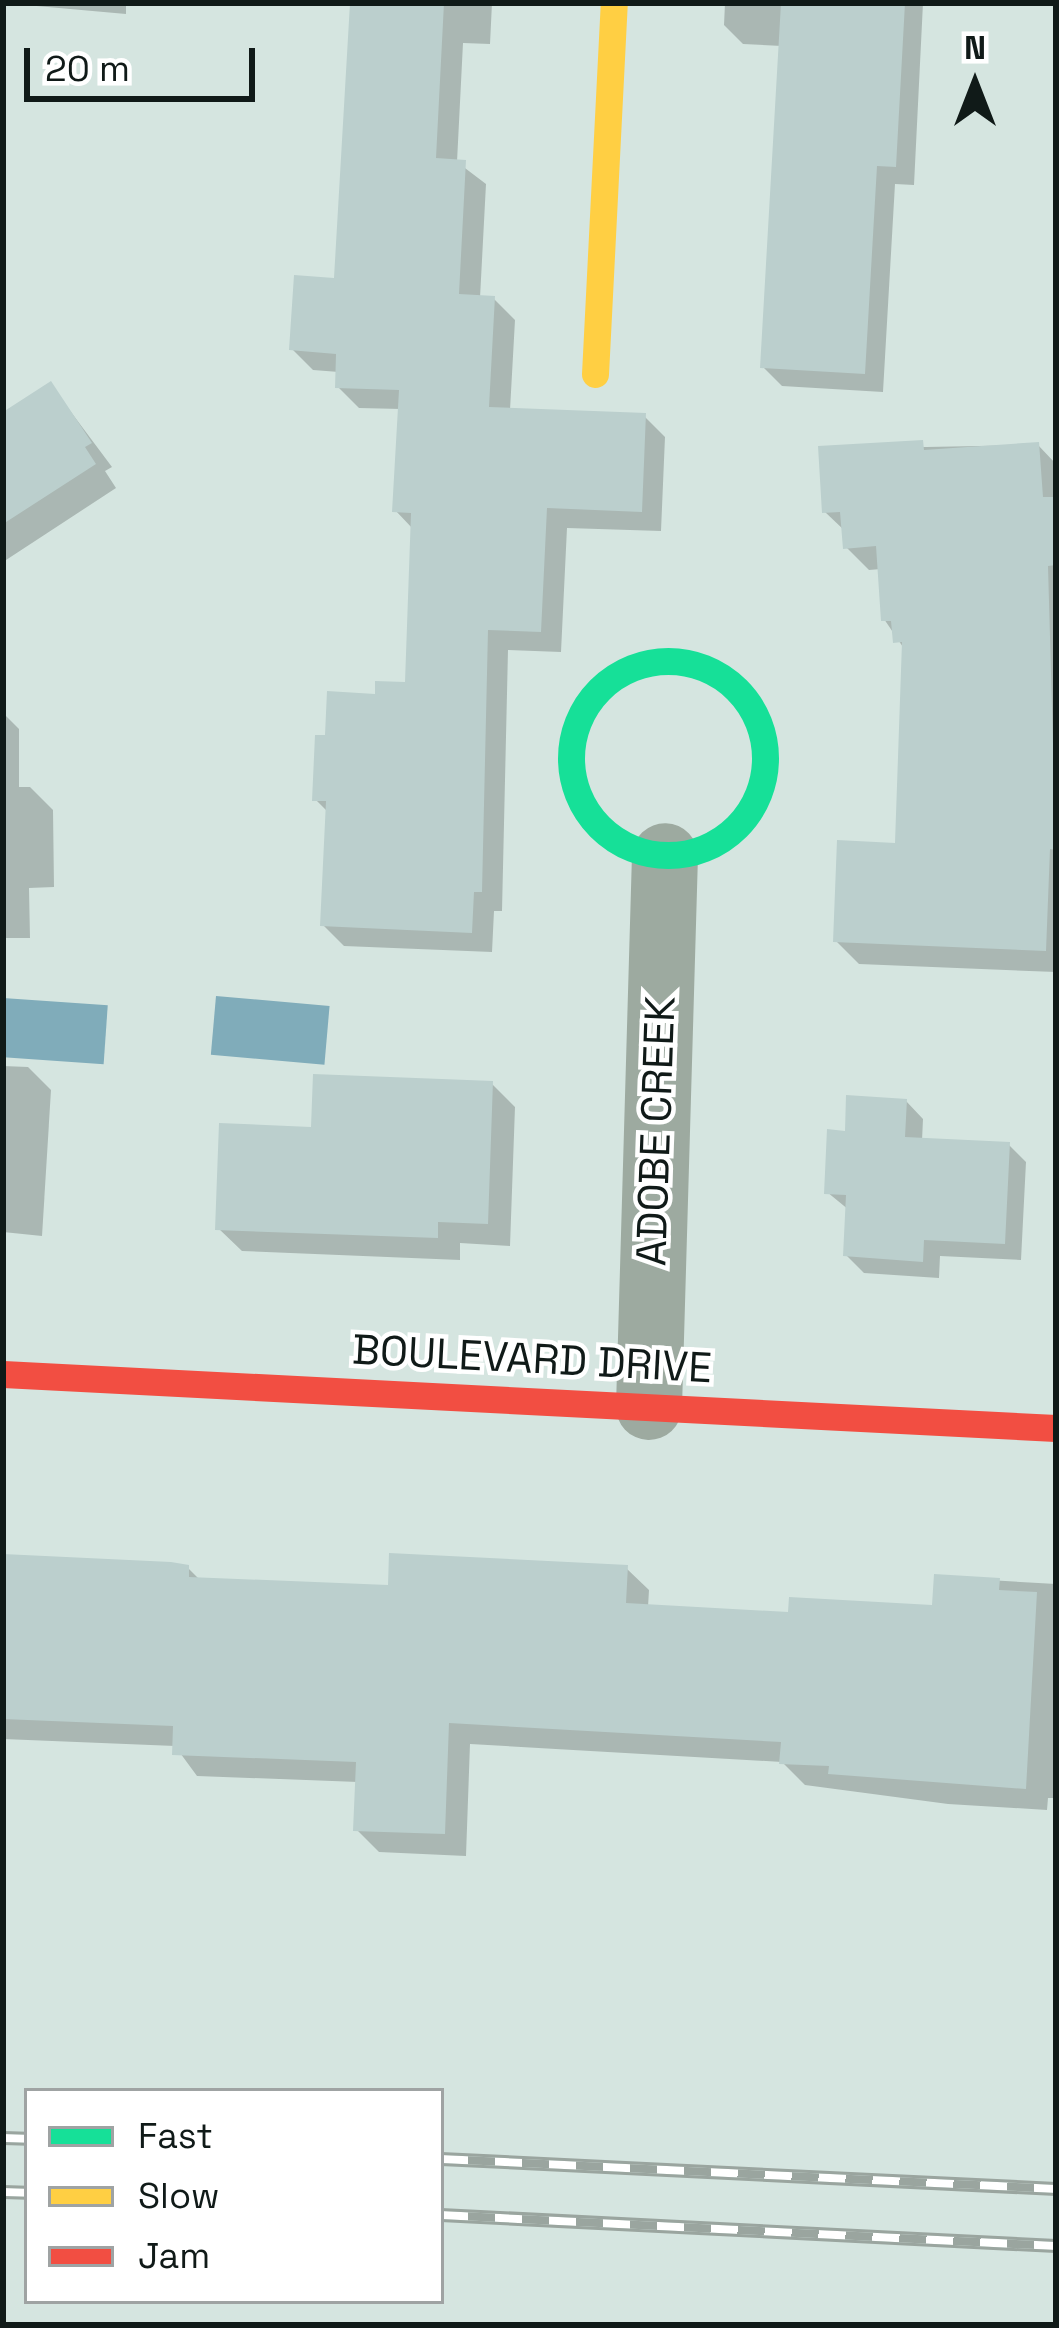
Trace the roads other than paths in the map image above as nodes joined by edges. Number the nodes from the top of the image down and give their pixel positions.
1 (614, 3) edge
2 (595, 374) dead end
3 (664, 856) junction
4 (3, 1373) edge
5 (649, 1407) junction
6 (1056, 1428) edge

1 - 2 street
3 - 3 street
3 - 5 street, ADOBE CREEK
4 - 5 street, BOULEVARD DRIVE
5 - 6 street, BOULEVARD DRIVE

